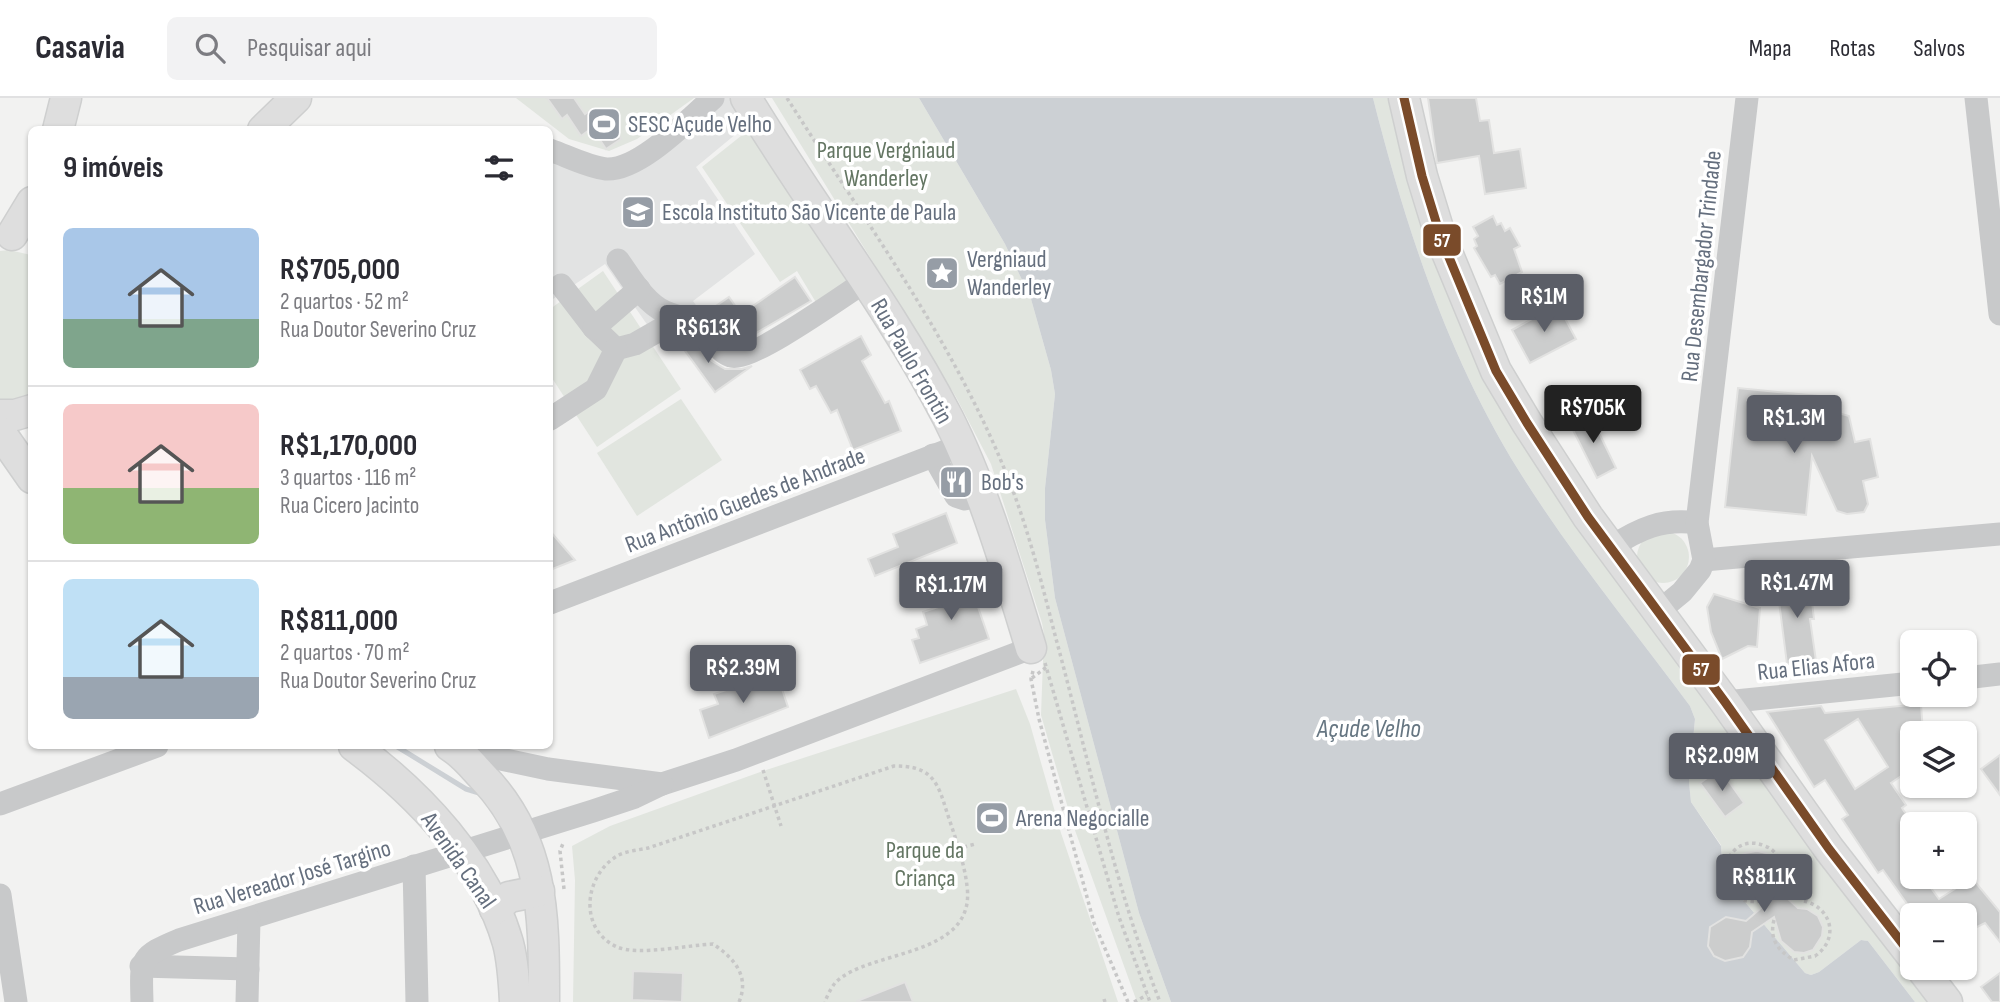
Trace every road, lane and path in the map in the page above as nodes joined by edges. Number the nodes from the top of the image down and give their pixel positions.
1 (66, 98) edge
2 (296, 98) edge
3 (713, 98) edge
4 (746, 98) edge
5 (1404, 98) edge
6 (1747, 98) edge
7 (1976, 98) edge
8 (59, 126) edge
9 (267, 126) edge
10 (553, 151) edge
11 (28, 210) edge
12 (15, 237) edge
13 (618, 260) dead end
14 (866, 281) junction
15 (561, 285) dead end
16 (639, 289) junction
17 (2000, 314) edge
18 (682, 317) junction
19 (594, 328) junction
20 (616, 349) junction
21 (28, 411) edge
22 (0, 415) edge
23 (553, 417) edge
24 (0, 432) edge
25 (946, 451) junction
26 (28, 472) edge
27 (1697, 523) junction
28 (2000, 534) edge
29 (1611, 547) junction
30 (1704, 560) junction
31 (553, 602) edge
32 (1659, 611) junction
33 (1032, 659) junction
34 (2000, 674) edge
35 (1977, 677) edge
36 (1900, 684) edge
37 (1726, 702) junction
38 (149, 749) edge
39 (358, 749) edge
40 (455, 749) edge
41 (458, 749) edge
42 (755, 751) junction
43 (662, 784) junction
44 (0, 804) edge
45 (773, 805) junction
46 (781, 826) dead end
47 (522, 834) junction
48 (569, 836) dead end
49 (975, 844) dead end
50 (957, 849) junction
51 (461, 853) junction
52 (414, 866) junction
53 (1783, 872) dead end
54 (552, 893) junction
55 (1761, 901) dead end
56 (1804, 901) dead end
57 (1, 908) edge
58 (495, 909) junction
59 (249, 920) junction
60 (1774, 920) dead end
61 (1900, 940) edge
62 (141, 967) junction
63 (248, 969) junction
64 (1930, 980) edge
65 (1147, 995) junction
66 (16, 1002) edge
67 (142, 1002) edge
68 (247, 1002) edge
69 (417, 1002) edge
70 (515, 1002) edge
71 (544, 1002) edge
72 (739, 1002) edge
73 (825, 1002) edge
74 (1133, 1002) edge
75 (1150, 1002) edge
76 (1947, 1002) edge

1 - 8 main road
2 - 9 main road
3 - 10 street
4 - 14 main road, Rua Paulo Frontin
5 - 29 main road
6 - 27 street, Rua Desembargador Trindade
7 - 17 street
11 - 12 main road
13 - 16 street
14 - 18 street
14 - 25 main road, Rua Paulo Frontin
15 - 19 street
16 - 18 street
16 - 19 street
18 - 20 street
19 - 20 street
20 - 23 street
21 - 22 main road
24 - 26 main road
25 - 31 street, Rua Antônio Guedes de Andrade
25 - 33 main road, Rua Paulo Frontin
27 - 29 street
27 - 30 street, Rua Desembargador Trindade
28 - 30 street
29 - 32 main road
30 - 32 street
32 - 37 main road
33 - 42 street
33 - 65 path
34 - 35 street
36 - 37 street, Rua Elias Afora
37 - 61 main road
38 - 44 street
39 - 51 main road, Avenida Canal
40 - 47 main road
41 - 43 street
42 - 43 street
42 - 45 path
43 - 47 street
45 - 46 path
45 - 50 path
45 - 72 path
47 - 51 street, Rua Vereador José Targino
47 - 54 main road
48 - 54 path
49 - 50 path
50 - 73 path
51 - 52 street, Rua Vereador José Targino
51 - 58 main road, Avenida Canal
52 - 59 street, Rua Vereador José Targino
52 - 69 street
53 - 55 path
54 - 58 main road
54 - 71 main road
56 - 60 path
57 - 66 street
58 - 70 main road, Avenida Canal
59 - 62 street, Rua Vereador José Targino
59 - 63 street
62 - 63 street
62 - 67 street
63 - 68 street
64 - 76 main road
65 - 74 path
65 - 75 path

